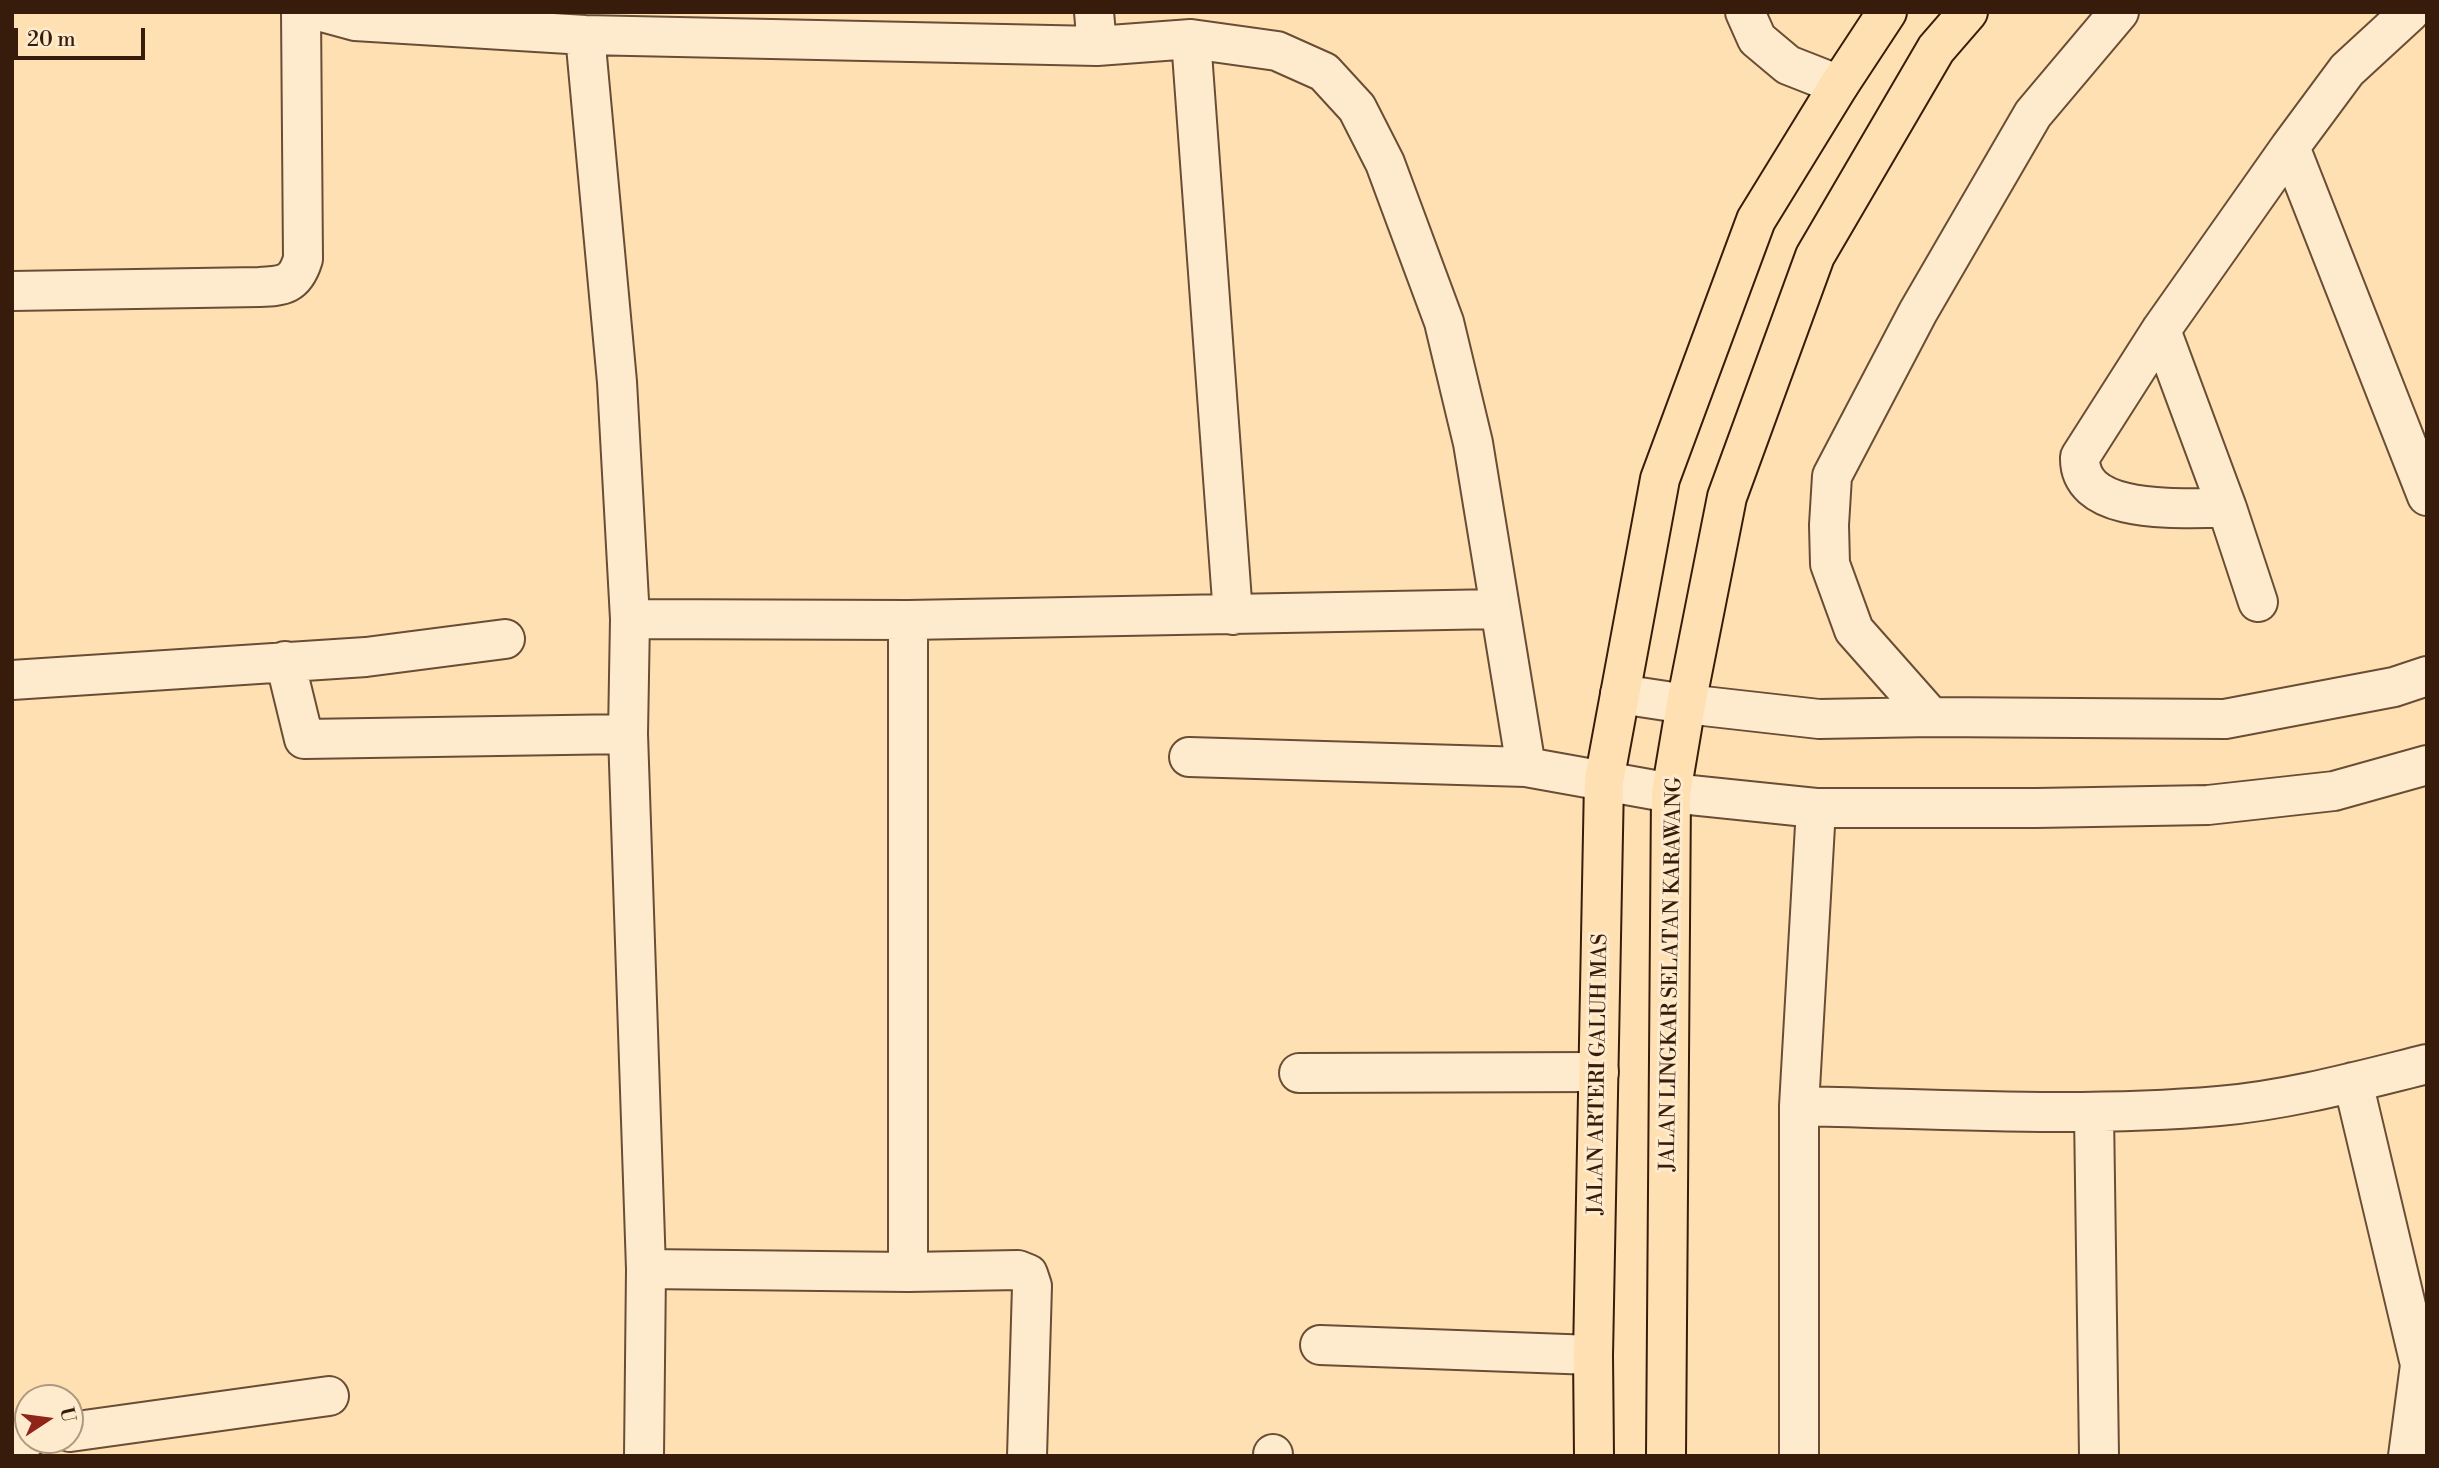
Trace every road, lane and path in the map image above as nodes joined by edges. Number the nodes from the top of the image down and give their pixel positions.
1 (301, 12) edge
2 (322, 12) edge
3 (1745, 12) edge
4 (1887, 12) edge
5 (1968, 12) edge
6 (2119, 12) edge
7 (2410, 12) edge
8 (1096, 29) edge
9 (585, 35) junction
10 (1191, 39) junction
11 (1839, 85) junction
12 (2290, 147) junction
13 (12, 290) edge
14 (2161, 330) junction
15 (2427, 496) edge
16 (2227, 508) junction
17 (2258, 602) dead end
18 (1499, 609) junction
19 (1233, 615) junction
20 (630, 619) junction
21 (908, 620) junction
22 (505, 639) dead end
23 (285, 661) junction
24 (2427, 676) edge
25 (12, 680) edge
26 (1620, 694) junction
27 (1686, 704) junction
28 (1931, 717) junction
29 (628, 734) junction
30 (1189, 757) dead end
31 (2427, 765) edge
32 (1527, 767) junction
33 (1604, 781) junction
34 (1671, 793) junction
35 (1816, 808) junction
36 (2427, 1063) edge
37 (1599, 1072) junction
38 (1299, 1073) dead end
39 (2353, 1082) junction
40 (1799, 1106) junction
41 (2094, 1113) junction
42 (646, 1269) junction
43 (908, 1272) junction
44 (1320, 1345) dead end
45 (1593, 1355) junction
46 (2423, 1379) edge
47 (329, 1396) dead end
48 (84, 1430) edge
49 (644, 1456) edge
50 (1027, 1456) edge
51 (1594, 1456) edge
52 (1666, 1456) edge
53 (1799, 1456) edge
54 (2099, 1456) edge
55 (2408, 1456) edge

1 - 13 street
2 - 9 street
3 - 11 street
4 - 11 main road
5 - 27 main road, JALAN LINGKAR SELATAN KARAWANG
6 - 28 street
7 - 12 street
8 - 9 street
8 - 10 street
9 - 20 street
10 - 18 street
10 - 19 street
11 - 26 main road
12 - 14 street
12 - 15 street
14 - 16 street
14 - 16 street
16 - 17 street
18 - 19 street
18 - 32 street
19 - 21 street
20 - 21 street
20 - 29 street
21 - 43 street
22 - 23 street
23 - 25 street
23 - 29 street
24 - 28 street
26 - 27 street
26 - 33 main road, JALAN ARTERI GALUH MAS
27 - 28 street
27 - 34 main road, JALAN LINGKAR SELATAN KARAWANG
29 - 42 street
30 - 32 street
31 - 35 street
32 - 33 street
33 - 34 street
33 - 37 main road, JALAN ARTERI GALUH MAS
34 - 35 street
34 - 52 main road, JALAN LINGKAR SELATAN KARAWANG
35 - 40 street
36 - 39 street
37 - 38 street
37 - 45 main road, JALAN ARTERI GALUH MAS
39 - 41 street
39 - 46 street
40 - 41 street
40 - 53 street
41 - 54 street
42 - 43 street
42 - 49 street
43 - 50 street
44 - 45 street
45 - 51 main road, JALAN ARTERI GALUH MAS
46 - 55 street
47 - 48 street

